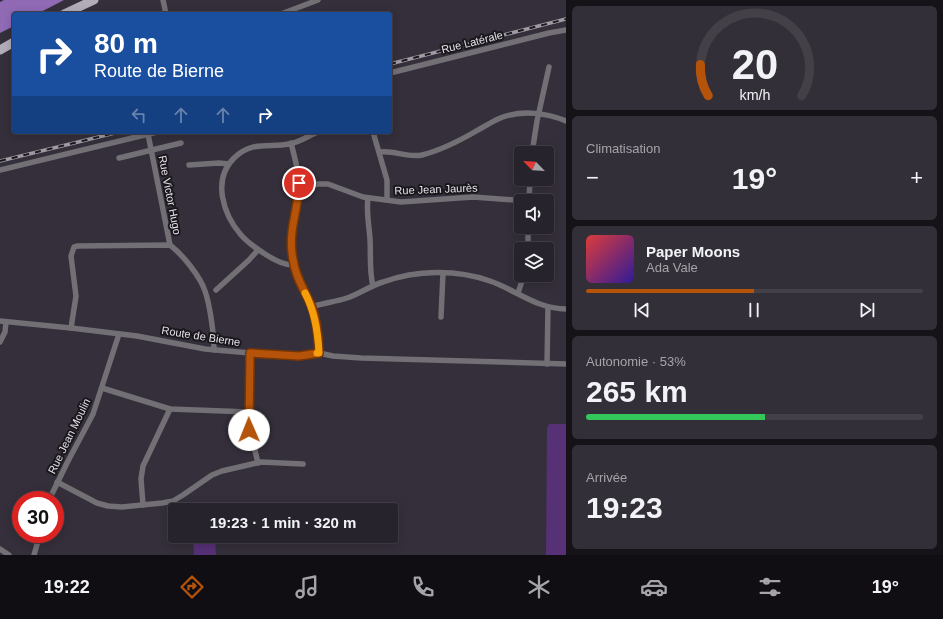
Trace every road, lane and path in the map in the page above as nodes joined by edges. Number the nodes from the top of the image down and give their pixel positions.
1 (94, 0) edge
2 (163, 0) edge
3 (318, 0) edge
4 (68, 12) edge
5 (166, 12) edge
6 (286, 12) edge
7 (563, 31) edge
8 (12, 43) edge
9 (0, 50) edge
10 (549, 67) dead end
11 (392, 73) edge
12 (538, 114) junction
13 (566, 121) edge
14 (148, 134) joint
15 (313, 134) edge
16 (374, 134) edge
17 (181, 143) dead end
18 (291, 143) junction
19 (533, 146) edge
20 (151, 150) junction
21 (380, 152) junction
22 (119, 158) dead end
23 (229, 164) junction
24 (189, 165) dead end
25 (0, 170) edge
26 (299, 188) junction
27 (368, 198) junction
28 (387, 200) junction
29 (514, 200) edge
30 (170, 245) junction
31 (258, 250) junction
32 (294, 265) junction
33 (443, 273) junction
34 (522, 282) edge
35 (373, 286) junction
36 (216, 290) dead end
37 (518, 293) junction
38 (311, 307) junction
39 (548, 308) junction
40 (566, 308) edge
41 (441, 317) dead end
42 (3, 321) edge
43 (71, 328) junction
44 (119, 334) junction
45 (0, 342) edge
46 (214, 350) junction
47 (250, 353) junction
48 (319, 353) junction
49 (547, 364) junction
50 (566, 364) edge
51 (102, 388) junction
52 (170, 409) junction
53 (249, 412) junction
54 (258, 463) junction
55 (303, 464) dead end
56 (57, 482) junction
57 (53, 491) edge
58 (143, 505) junction
59 (37, 543) edge
60 (0, 549) edge
61 (9, 555) edge
62 (34, 555) edge

1 - 4 main road
2 - 5 street
3 - 6 street
7 - 11 street, Rue Latérale
8 - 9 main road
10 - 12 street
12 - 13 street
12 - 19 street
12 - 21 street
14 - 20 street, Rue Victor Hugo
14 - 25 street
15 - 18 street
16 - 21 street
17 - 20 street, Rue Victor Hugo
18 - 23 street
18 - 26 street
20 - 22 street, Rue Victor Hugo
20 - 30 street, Rue Victor Hugo
21 - 28 street
23 - 24 street
23 - 31 street
26 - 27 street, Rue Jean Jaurès
26 - 32 street
27 - 28 street, Rue Jean Jaurès
27 - 35 street
28 - 29 street, Rue Jean Jaurès
30 - 43 street, Rue Victor Hugo
30 - 46 street, Rue Victor Hugo
31 - 32 street
31 - 36 street
32 - 38 street
33 - 35 street
33 - 37 street
33 - 41 street
34 - 37 street
35 - 38 street
37 - 39 street
38 - 48 street
39 - 40 street
39 - 49 street
42 - 43 street, Route de Bierne
42 - 45 street
43 - 44 street, Route de Bierne
44 - 46 street, Route de Bierne
44 - 51 street, Rue Jean Moulin
46 - 47 street, Route de Bierne
47 - 48 street, Route de Bierne
47 - 53 street
48 - 49 street, Route de Bierne
49 - 50 street, Route de Bierne
51 - 52 street
51 - 56 street, Rue Jean Moulin
52 - 53 street
52 - 58 street
53 - 54 street
54 - 55 street
54 - 58 street
56 - 57 street, Rue Jean Moulin
56 - 58 street
59 - 62 street
60 - 61 street

